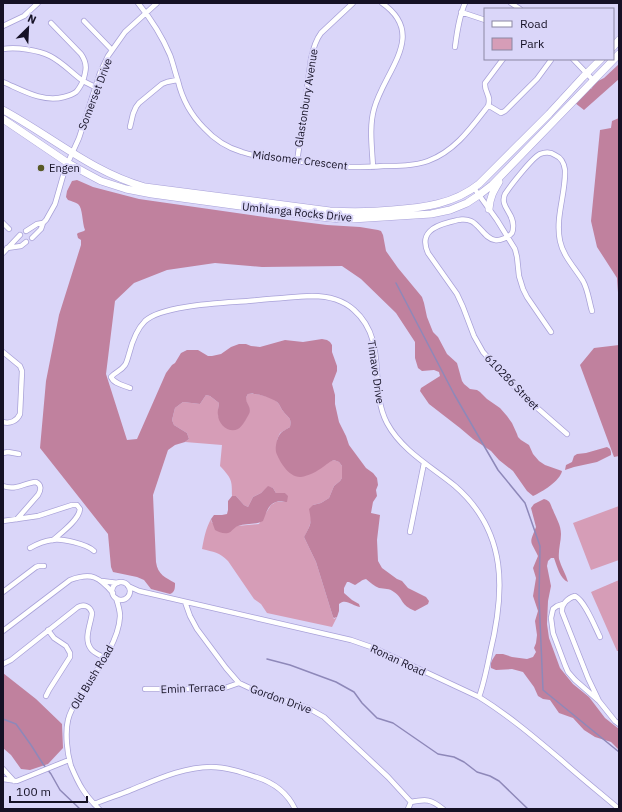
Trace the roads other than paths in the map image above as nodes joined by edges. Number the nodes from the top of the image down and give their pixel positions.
1 (38, 3) edge
2 (138, 3) edge
3 (157, 3) edge
4 (353, 3) edge
5 (382, 3) edge
6 (465, 3) edge
7 (461, 12) junction
8 (146, 13) junction
9 (484, 20) edge
10 (84, 21) dead end
11 (51, 23) dead end
12 (3, 26) edge
13 (455, 47) dead end
14 (3, 49) edge
15 (112, 50) junction
16 (502, 60) edge
17 (551, 60) edge
18 (574, 60) edge
19 (600, 60) edge
20 (613, 60) edge
21 (586, 73) junction
22 (177, 80) junction
23 (593, 80) junction
24 (3, 82) edge
25 (85, 83) junction
26 (95, 87) junction
27 (488, 106) junction
28 (3, 110) edge
29 (3, 119) edge
30 (130, 127) dead end
31 (73, 154) junction
32 (297, 162) junction
33 (68, 163) junction
34 (373, 166) junction
35 (511, 166) junction
36 (474, 188) junction
37 (479, 195) junction
38 (489, 209) junction
39 (3, 223) edge
40 (43, 223) junction
41 (9, 229) dead end
42 (26, 230) dead end
43 (20, 235) dead end
44 (508, 237) junction
45 (32, 238) dead end
46 (26, 242) dead end
47 (7, 248) junction
48 (3, 253) edge
49 (592, 311) dead end
50 (551, 332) dead end
51 (3, 352) edge
52 (130, 388) dead end
53 (3, 422) edge
54 (567, 434) dead end
55 (3, 453) edge
56 (19, 454) dead end
57 (424, 463) junction
58 (3, 486) edge
59 (16, 519) junction
60 (3, 521) edge
61 (410, 532) dead end
62 (53, 540) junction
63 (30, 548) dead end
64 (94, 551) dead end
65 (44, 566) dead end
66 (102, 581) junction
67 (118, 584) junction
68 (128, 586) junction
69 (139, 591) junction
70 (3, 592) edge
71 (113, 593) junction
72 (130, 593) junction
73 (116, 598) junction
74 (125, 599) junction
75 (185, 602) junction
76 (564, 604) junction
77 (119, 608) junction
78 (48, 630) junction
79 (3, 631) edge
80 (600, 637) dead end
81 (105, 658) junction
82 (3, 664) edge
83 (239, 683) junction
84 (145, 689) dead end
85 (46, 696) dead end
86 (479, 697) junction
87 (599, 700) junction
88 (619, 724) edge
89 (70, 760) junction
90 (3, 769) edge
91 (3, 779) edge
92 (14, 781) junction
93 (411, 802) junction
94 (94, 804) junction
95 (99, 809) edge
96 (295, 809) edge
97 (408, 809) edge
98 (443, 809) edge
99 (619, 809) edge

1 - 12 street
2 - 8 street, Midsomer Crescent
3 - 8 street, Somerset Drive
4 - 32 street, Glastonbury Avenue
5 - 34 street
6 - 7 street
7 - 9 street
7 - 13 street
8 - 15 street, Somerset Drive
8 - 22 street, Midsomer Crescent
10 - 15 street
11 - 25 street
14 - 25 street
15 - 26 street, Somerset Drive
16 - 27 street
17 - 27 street
18 - 21 street
19 - 21 main road, Umhlanga Rocks Drive
20 - 23 main road, Umhlanga Rocks Drive
21 - 23 street
21 - 36 main road, Umhlanga Rocks Drive
22 - 30 street
22 - 32 street, Midsomer Crescent
23 - 35 main road, Umhlanga Rocks Drive
24 - 25 street
25 - 26 street
26 - 31 street, Somerset Drive
27 - 34 street, Midsomer Crescent
28 - 31 main road, Umhlanga Rocks Drive
29 - 33 main road, Umhlanga Rocks Drive
31 - 33 street, Somerset Drive
31 - 36 main road, Umhlanga Rocks Drive
32 - 34 street, Midsomer Crescent
33 - 37 main road, Umhlanga Rocks Drive
33 - 40 street, Somerset Drive
35 - 37 main road, Umhlanga Rocks Drive
35 - 38 main road
36 - 37 street
37 - 38 street
38 - 44 street
39 - 41 street
40 - 42 street
40 - 45 street, Somerset Drive
43 - 47 street
44 - 49 street
44 - 50 street
44 - 54 street, 610286 Street
46 - 47 street
47 - 48 street
51 - 53 street
52 - 57 street, Timavo Drive
55 - 56 street
57 - 61 street
57 - 86 street, Timavo Drive
58 - 59 street
59 - 60 street
59 - 62 street
62 - 63 street
62 - 64 street
65 - 70 street
66 - 67 street
66 - 71 street
66 - 79 street
67 - 68 street
67 - 71 street
68 - 69 street, Ronan Road
68 - 72 street
69 - 72 street, Ronan Road
69 - 75 street, Ronan Road
71 - 73 street
72 - 74 street
73 - 74 street
73 - 77 street, Old Bush Road
74 - 77 street, Old Bush Road
75 - 83 street, Gordon Drive
75 - 86 street, Ronan Road
76 - 80 street
76 - 87 street
76 - 87 street
77 - 81 street, Old Bush Road
78 - 81 street
78 - 82 street
78 - 85 street
81 - 89 street, Old Bush Road
83 - 84 street, Emin Terrace
83 - 93 street, Gordon Drive
86 - 99 street, Ronan Road
87 - 88 street
89 - 92 street
89 - 94 street, Old Bush Road
90 - 92 street
91 - 92 street
93 - 97 street
93 - 98 street
94 - 95 street, Old Bush Road
94 - 96 street

